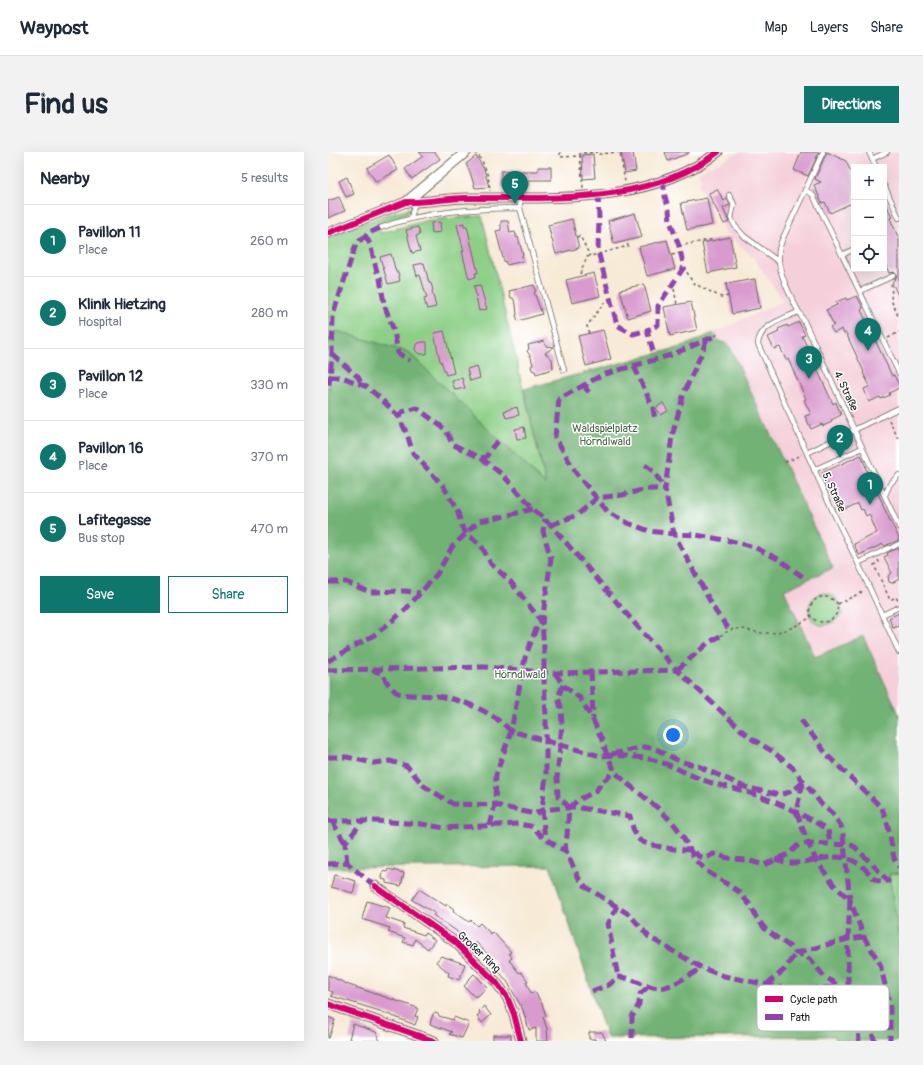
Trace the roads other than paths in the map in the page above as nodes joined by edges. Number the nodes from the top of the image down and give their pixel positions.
1 (466, 152) edge
2 (718, 152) edge
3 (823, 152) edge
4 (869, 152) edge
5 (887, 152) edge
6 (872, 159) junction
7 (874, 164) edge
8 (805, 190) junction
9 (887, 192) edge
10 (729, 195) dead end
11 (520, 198) junction
12 (410, 202) junction
13 (520, 208) junction
14 (411, 218) junction
15 (899, 218) edge
16 (380, 228) dead end
17 (328, 233) edge
18 (851, 250) edge
19 (842, 255) junction
20 (778, 262) junction
21 (893, 276) dead end
22 (860, 291) junction
23 (798, 312) junction
24 (564, 370) dead end
25 (899, 373) edge
26 (899, 408) edge
27 (854, 431) junction
28 (862, 448) junction
29 (807, 453) junction
30 (814, 470) junction
31 (899, 475) edge
32 (885, 495) junction
33 (899, 527) edge
34 (899, 544) edge
35 (858, 563) junction
36 (899, 607) edge
37 (882, 615) junction
38 (899, 652) edge
39 (375, 886) dead end
40 (328, 1004) edge
41 (434, 1041) edge
42 (521, 1041) edge

1 - 12 street
2 - 11 street
3 - 8 lane
4 - 6 lane
5 - 6 lane
6 - 7 lane
8 - 19 lane
8 - 20 lane
9 - 15 lane
10 - 20 lane
11 - 12 street
11 - 13 lane
12 - 14 lane
12 - 17 street
13 - 14 lane
13 - 24 lane
14 - 16 lane
18 - 19 lane
19 - 22 lane
20 - 23 lane, 4. Straße
21 - 22 lane
22 - 25 lane
23 - 27 lane, 4. Straße
23 - 29 lane, 5. Straße
26 - 27 lane
27 - 28 lane, 4. Straße
27 - 29 lane
28 - 30 lane
28 - 32 lane, 4. Straße
29 - 30 lane, 5. Straße
30 - 35 lane, 5. Straße
31 - 32 lane
32 - 33 lane, 4. Straße
34 - 35 lane
35 - 37 lane, 5. Straße
36 - 37 lane
37 - 38 lane, 5. Straße
39 - 42 street, Großer Ring
40 - 41 street

